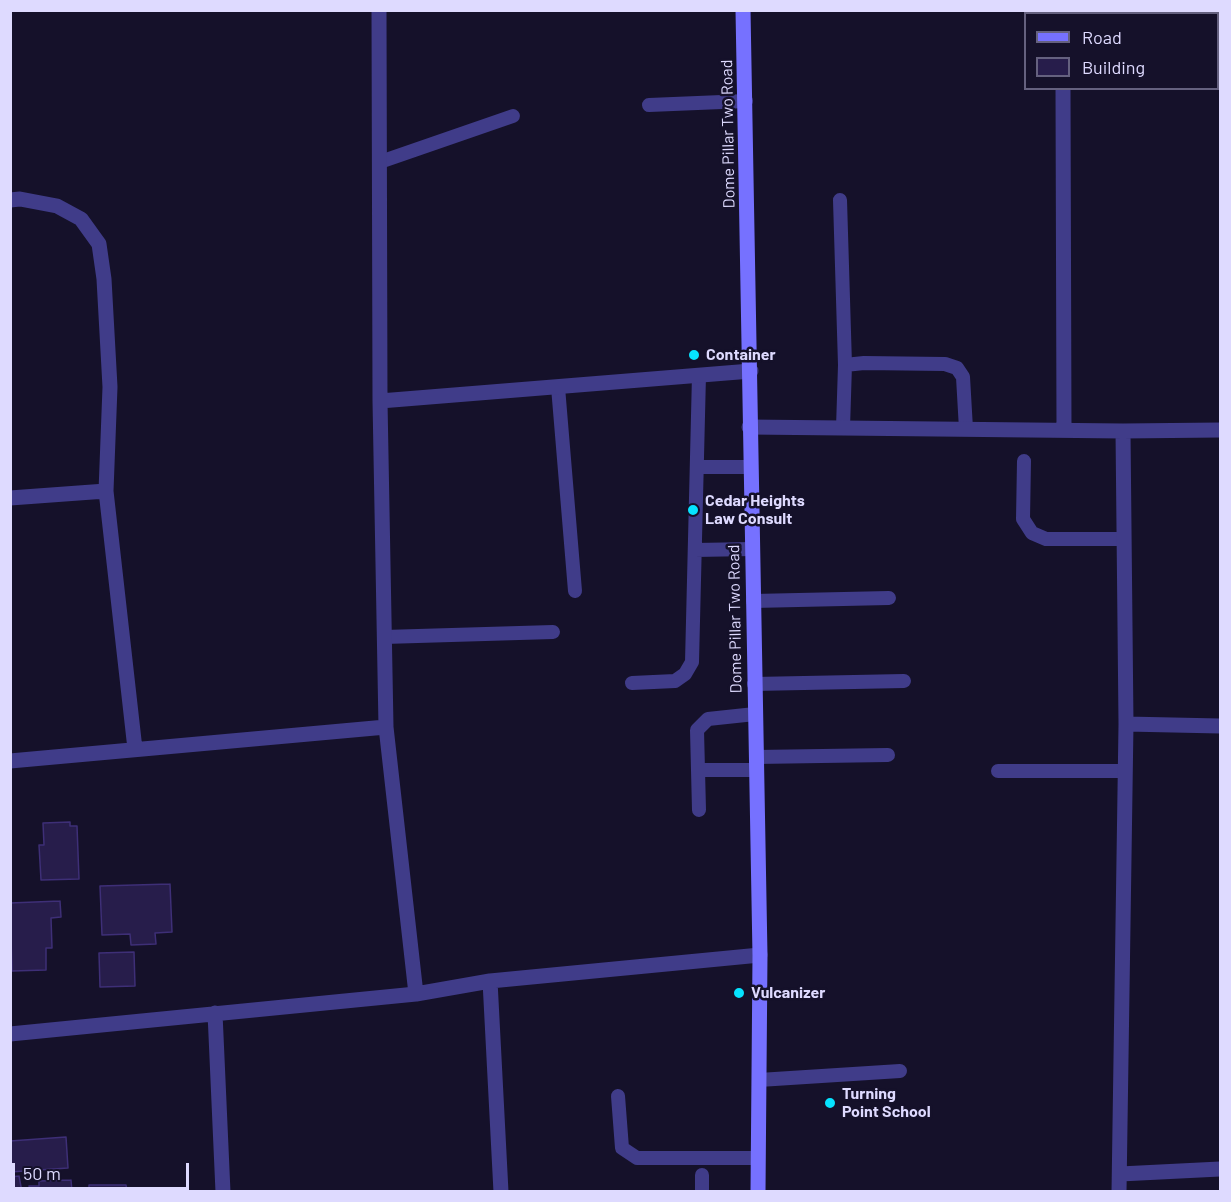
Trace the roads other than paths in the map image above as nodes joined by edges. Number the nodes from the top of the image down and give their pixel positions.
1 (379, 10) edge
2 (743, 10) edge
3 (1063, 90) edge
4 (746, 101) junction
5 (649, 105) dead end
6 (513, 116) dead end
7 (380, 162) junction
8 (10, 200) edge
9 (840, 200) dead end
10 (845, 365) junction
11 (750, 371) junction
12 (699, 375) junction
13 (558, 387) junction
14 (380, 401) junction
15 (749, 427) junction
16 (843, 428) junction
17 (966, 429) junction
18 (1064, 430) junction
19 (1221, 430) edge
20 (1124, 431) junction
21 (1024, 461) dead end
22 (697, 467) junction
23 (750, 467) junction
24 (106, 491) junction
25 (10, 498) edge
26 (1125, 539) junction
27 (752, 549) junction
28 (695, 550) junction
29 (575, 591) dead end
30 (889, 598) dead end
31 (753, 601) junction
32 (553, 632) dead end
33 (384, 637) junction
34 (904, 681) dead end
35 (632, 683) dead end
36 (754, 684) junction
37 (755, 714) junction
38 (1126, 724) junction
39 (1221, 726) edge
40 (386, 727) junction
41 (135, 749) junction
42 (888, 755) dead end
43 (10, 761) edge
44 (756, 764) junction
45 (698, 770) junction
46 (998, 771) dead end
47 (1125, 771) junction
48 (699, 810) dead end
49 (760, 955) junction
50 (490, 981) junction
51 (416, 994) junction
52 (215, 1013) junction
53 (10, 1034) edge
54 (900, 1071) dead end
55 (759, 1080) junction
56 (618, 1096) dead end
57 (758, 1158) junction
58 (1221, 1169) edge
59 (1119, 1174) junction
60 (702, 1175) dead end
61 (224, 1191) edge
62 (501, 1191) edge
63 (702, 1191) edge
64 (758, 1191) edge
65 (1119, 1191) edge

1 - 7 street
2 - 4 street, Dome Pillar Two Road
3 - 18 street
4 - 5 lane
4 - 11 street, Dome Pillar Two Road
6 - 7 lane
7 - 14 street
8 - 24 street
9 - 10 lane
10 - 16 lane
10 - 17 lane
11 - 12 street
11 - 15 street, Dome Pillar Two Road
12 - 13 street
12 - 22 lane
13 - 14 street
13 - 29 lane
14 - 33 street
15 - 16 street
15 - 23 street, Dome Pillar Two Road
16 - 17 street
17 - 18 street
18 - 20 street
19 - 20 street
20 - 26 street
21 - 26 lane
22 - 23 lane
22 - 28 lane
23 - 27 street, Dome Pillar Two Road
24 - 25 street
24 - 41 street
26 - 38 street
27 - 28 lane
27 - 31 street, Dome Pillar Two Road
28 - 35 lane
30 - 31 lane
31 - 36 street, Dome Pillar Two Road
32 - 33 lane
33 - 40 street
34 - 36 lane
36 - 37 street, Dome Pillar Two Road
37 - 44 street, Dome Pillar Two Road
37 - 45 lane
38 - 39 street
38 - 47 street
40 - 41 street
40 - 51 street
41 - 43 street
42 - 44 lane
44 - 45 lane
44 - 49 street, Dome Pillar Two Road
45 - 48 lane
46 - 47 lane
47 - 59 street
49 - 50 street
49 - 55 street, Dome Pillar Two Road
50 - 51 street
50 - 62 street
51 - 52 street
52 - 53 street
52 - 61 street
54 - 55 lane
55 - 57 street, Dome Pillar Two Road
56 - 57 lane
57 - 64 street, Dome Pillar Two Road
58 - 59 street
59 - 65 street
60 - 63 lane

